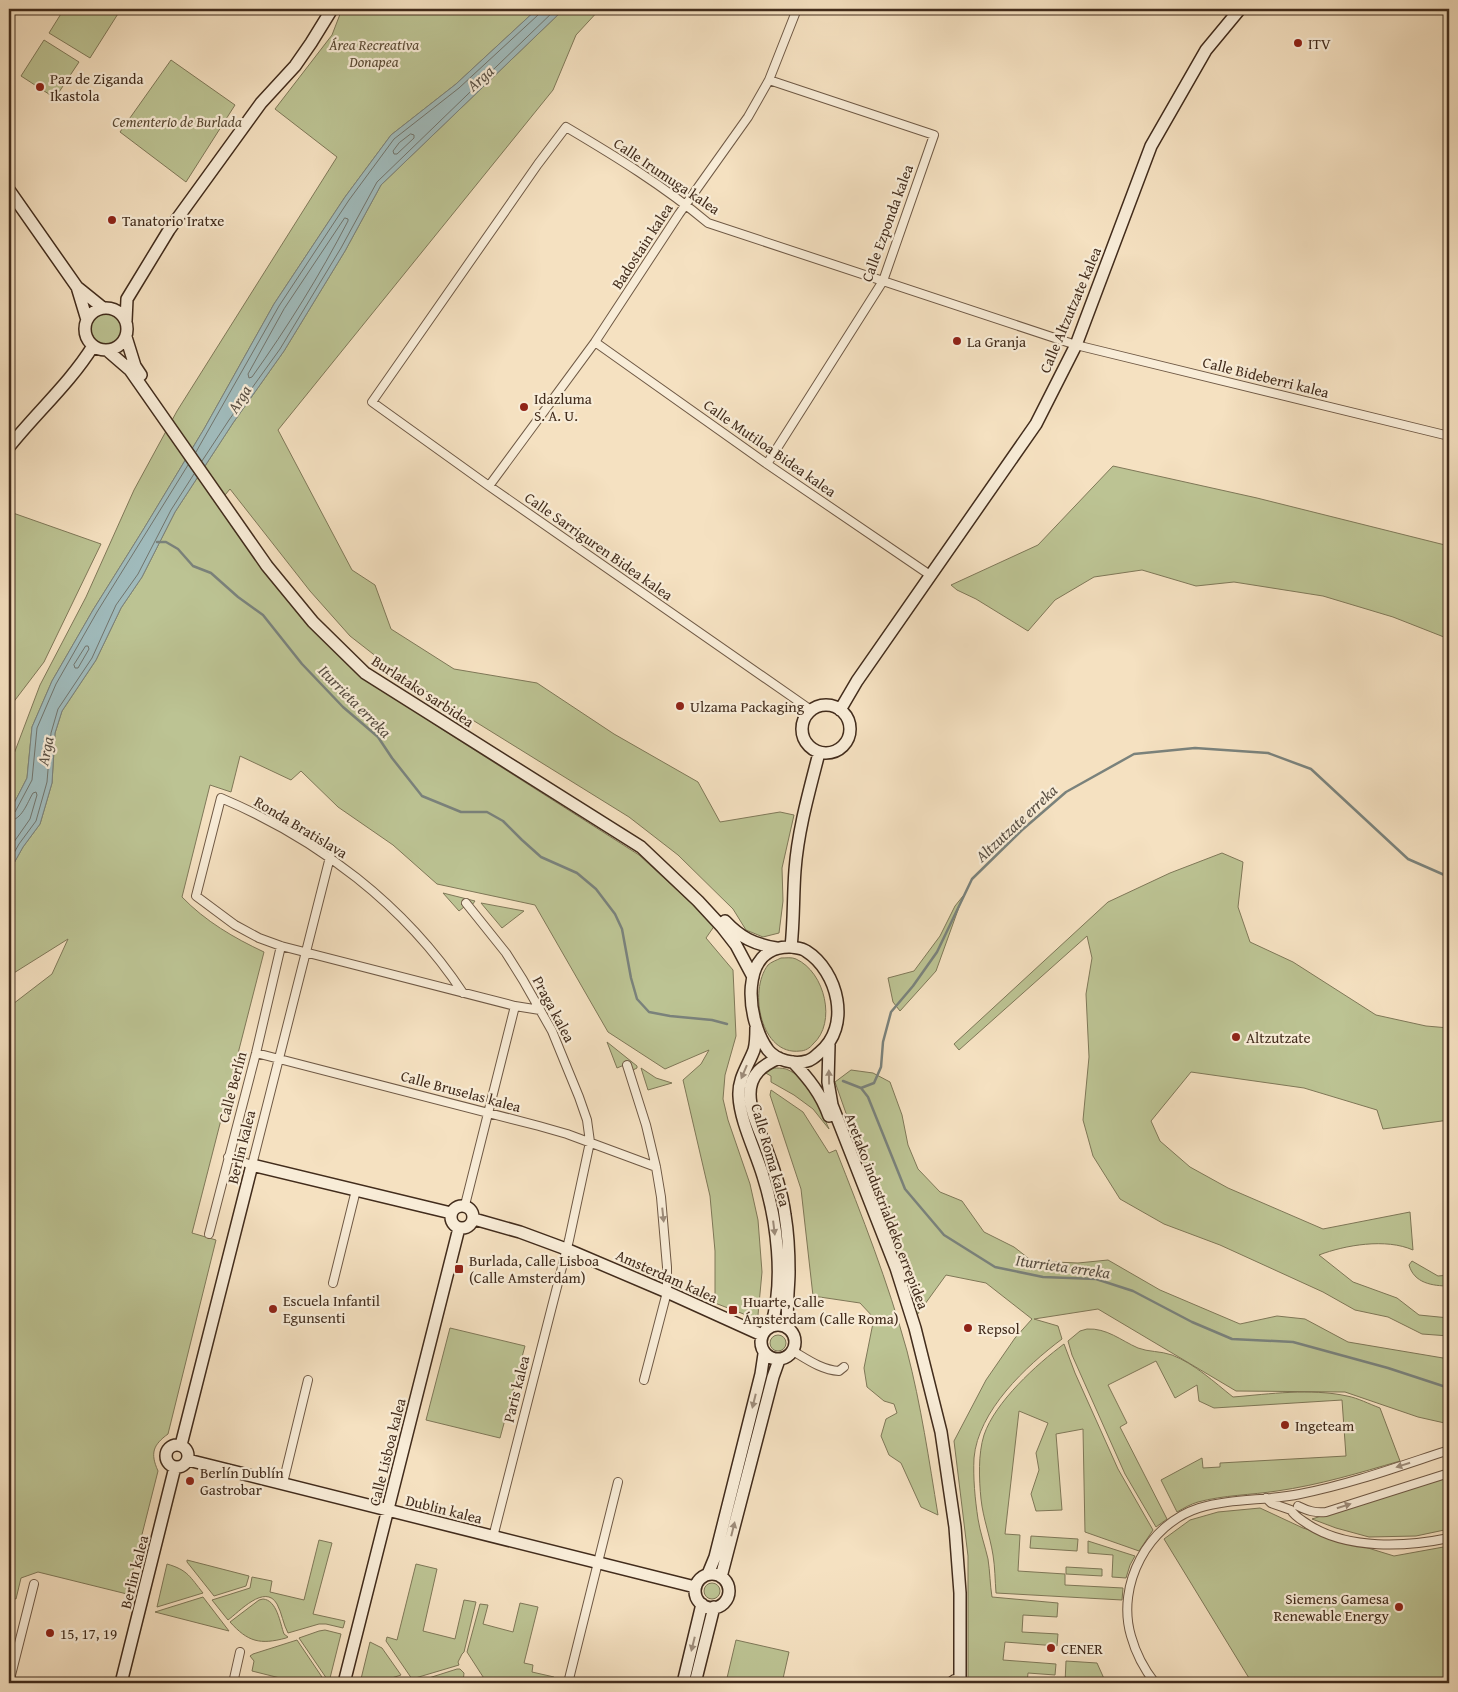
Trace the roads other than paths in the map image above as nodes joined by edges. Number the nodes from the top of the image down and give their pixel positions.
1 (332, 9) edge
2 (797, 9) edge
3 (1240, 9) edge
4 (769, 80) junction
5 (9, 190) edge
6 (686, 204) junction
7 (884, 281) junction
8 (76, 287) junction
9 (128, 299) junction
10 (107, 308) junction
11 (87, 320) junction
12 (126, 321) junction
13 (126, 337) junction
14 (595, 342) junction
15 (1076, 344) junction
16 (93, 346) junction
17 (108, 351) junction
18 (372, 402) joint
19 (162, 411) junction
20 (1449, 436) edge
21 (9, 447) edge
22 (767, 464) junction
23 (489, 486) junction
24 (227, 505) junction
25 (930, 575) junction
26 (811, 710) junction
27 (840, 710) junction
28 (819, 753) junction
29 (330, 857) junction
30 (466, 902) dead end
31 (281, 946) junction
32 (791, 947) junction
33 (776, 948) junction
34 (305, 953) junction
35 (752, 977) junction
36 (462, 993) junction
37 (515, 1006) junction
38 (540, 1010) junction
39 (756, 1025) junction
40 (829, 1044) junction
41 (256, 1053) junction
42 (779, 1058) junction
43 (279, 1059) junction
44 (793, 1062) junction
45 (627, 1065) dead end
46 (489, 1112) junction
47 (590, 1142) junction
48 (228, 1157) junction
49 (252, 1165) junction
50 (656, 1166) junction
51 (356, 1190) junction
52 (465, 1205) junction
53 (451, 1213) junction
54 (474, 1219) junction
55 (459, 1228) junction
56 (209, 1234) dead end
57 (566, 1249) junction
58 (333, 1283) dead end
59 (667, 1292) junction
60 (771, 1326) junction
61 (789, 1329) junction
62 (762, 1335) junction
63 (793, 1351) junction
64 (764, 1354) junction
65 (779, 1360) junction
66 (844, 1367) dead end
67 (308, 1380) dead end
68 (644, 1380) dead end
69 (181, 1445) junction
70 (1449, 1450) edge
71 (188, 1460) junction
72 (175, 1468) junction
73 (1449, 1473) edge
74 (618, 1482) dead end
75 (282, 1483) junction
76 (1299, 1495) junction
77 (1266, 1498) junction
78 (1295, 1508) junction
79 (388, 1510) junction
80 (493, 1537) junction
81 (1449, 1538) edge
82 (598, 1563) junction
83 (708, 1574) junction
84 (721, 1576) junction
85 (34, 1584) dead end
86 (695, 1588) junction
87 (702, 1604) junction
88 (714, 1607) junction
89 (240, 1652) dead end
90 (958, 1682) edge
91 (9, 1683) edge
92 (121, 1683) edge
93 (233, 1683) edge
94 (344, 1683) edge
95 (568, 1683) edge
96 (683, 1683) edge
97 (694, 1683) edge
98 (1155, 1683) edge

1 - 9 main road
2 - 4 street, Badostain kalea
3 - 15 main road, Calle Altzutzate kalea
4 - 6 street, Badostain kalea
4 - 7 street, Calle Ezponda kalea
5 - 8 main road
6 - 7 street, Calle Irumuga kalea
6 - 14 street, Badostain kalea
6 - 18 street, Calle Irumuga kalea
7 - 15 street, Calle Irumuga kalea
7 - 22 street, Calle Ezponda kalea
8 - 10 main road
8 - 11 main road
9 - 10 main road
9 - 12 main road
10 - 11 main road
10 - 12 main road
11 - 16 main road
12 - 13 main road
13 - 17 main road
13 - 19 main road, Burlatako sarbidea
14 - 22 street, Calle Mutiloa Bidea kalea
14 - 23 street, Badostain kalea
15 - 20 street, Calle Bideberri kalea
15 - 25 main road, Calle Altzutzate kalea
16 - 17 main road
16 - 21 main road
17 - 19 main road, Burlatako sarbidea
18 - 23 street, Calle Sarriguren Bidea kalea
19 - 24 main road, Burlatako sarbidea
22 - 25 street, Calle Mutiloa Bidea kalea
23 - 26 street, Calle Sarriguren Bidea kalea
24 - 33 main road, Burlatako sarbidea
24 - 35 main road, Burlatako sarbidea
25 - 27 main road, Calle Altzutzate kalea
26 - 27 main road
26 - 28 main road
27 - 28 main road
28 - 32 main road
29 - 31 street, Ronda Bratislava
29 - 34 street, Berlin kalea
29 - 36 street, Ronda Bratislava
30 - 38 street, Praga kalea
31 - 34 street, Ronda Bratislava
31 - 41 street, Calle Berlín
32 - 33 main road
32 - 40 main road
33 - 35 main road
34 - 36 street, Ronda Bratislava
34 - 43 street, Berlin kalea
35 - 39 main road
36 - 37 street, Ronda Bratislava
37 - 38 street, Ronda Bratislava
37 - 46 street
38 - 47 street, Praga kalea
39 - 42 main road
39 -> 60 main road, Calle Roma kalea
40 - 44 main road
90 -> 40 main road, Aretako industrialdeko errepidea
41 - 43 street, Calle Bruselas kalea
41 - 48 street, Calle Berlín
42 - 44 main road
42 - 61 main road, Calle Roma kalea
43 - 46 street, Calle Bruselas kalea
43 - 49 street, Berlin kalea
44 - 90 main road, Aretako industrialdeko errepidea
45 - 50 street
46 - 47 street, Calle Bruselas kalea
46 - 52 street
47 - 50 street, Calle Bruselas kalea
47 - 57 street, Paris kalea
48 - 49 street
48 - 56 street, Calle Berlín
49 - 51 main road
49 - 69 main road, Berlin kalea
50 -> 59 street
51 - 53 main road
51 - 58 street
52 - 53 main road
52 - 54 main road
53 - 55 main road
54 - 55 main road
54 - 57 main road, Amsterdam kalea
55 - 79 main road, Calle Lisboa kalea
57 - 59 main road, Amsterdam kalea
57 - 80 street, Paris kalea
59 - 62 main road, Amsterdam kalea
59 - 68 street
60 - 61 main road
60 - 62 main road
61 - 63 main road
62 - 64 main road
63 - 65 main road
63 - 66 street
64 - 65 main road
64 -> 83 main road
84 -> 65 main road
67 - 75 street
69 - 71 main road
69 - 72 main road
70 -> 76 street
71 - 72 main road
71 - 75 main road, Dublin kalea
72 - 92 main road, Berlin kalea
78 -> 73 street
74 - 82 street
75 - 79 main road, Dublin kalea
76 - 77 street
76 - 78 street
77 - 78 street
77 - 98 street
78 - 81 street
79 - 80 main road, Dublin kalea
79 - 94 main road, Calle Lisboa kalea
80 - 82 main road, Dublin kalea
82 - 86 main road, Dublin kalea
82 - 95 street
83 - 84 main road
83 - 86 main road
84 - 88 main road
85 - 91 street
86 - 87 main road
87 - 88 main road
87 -> 96 main road
88 - 97 main road
89 - 93 street

